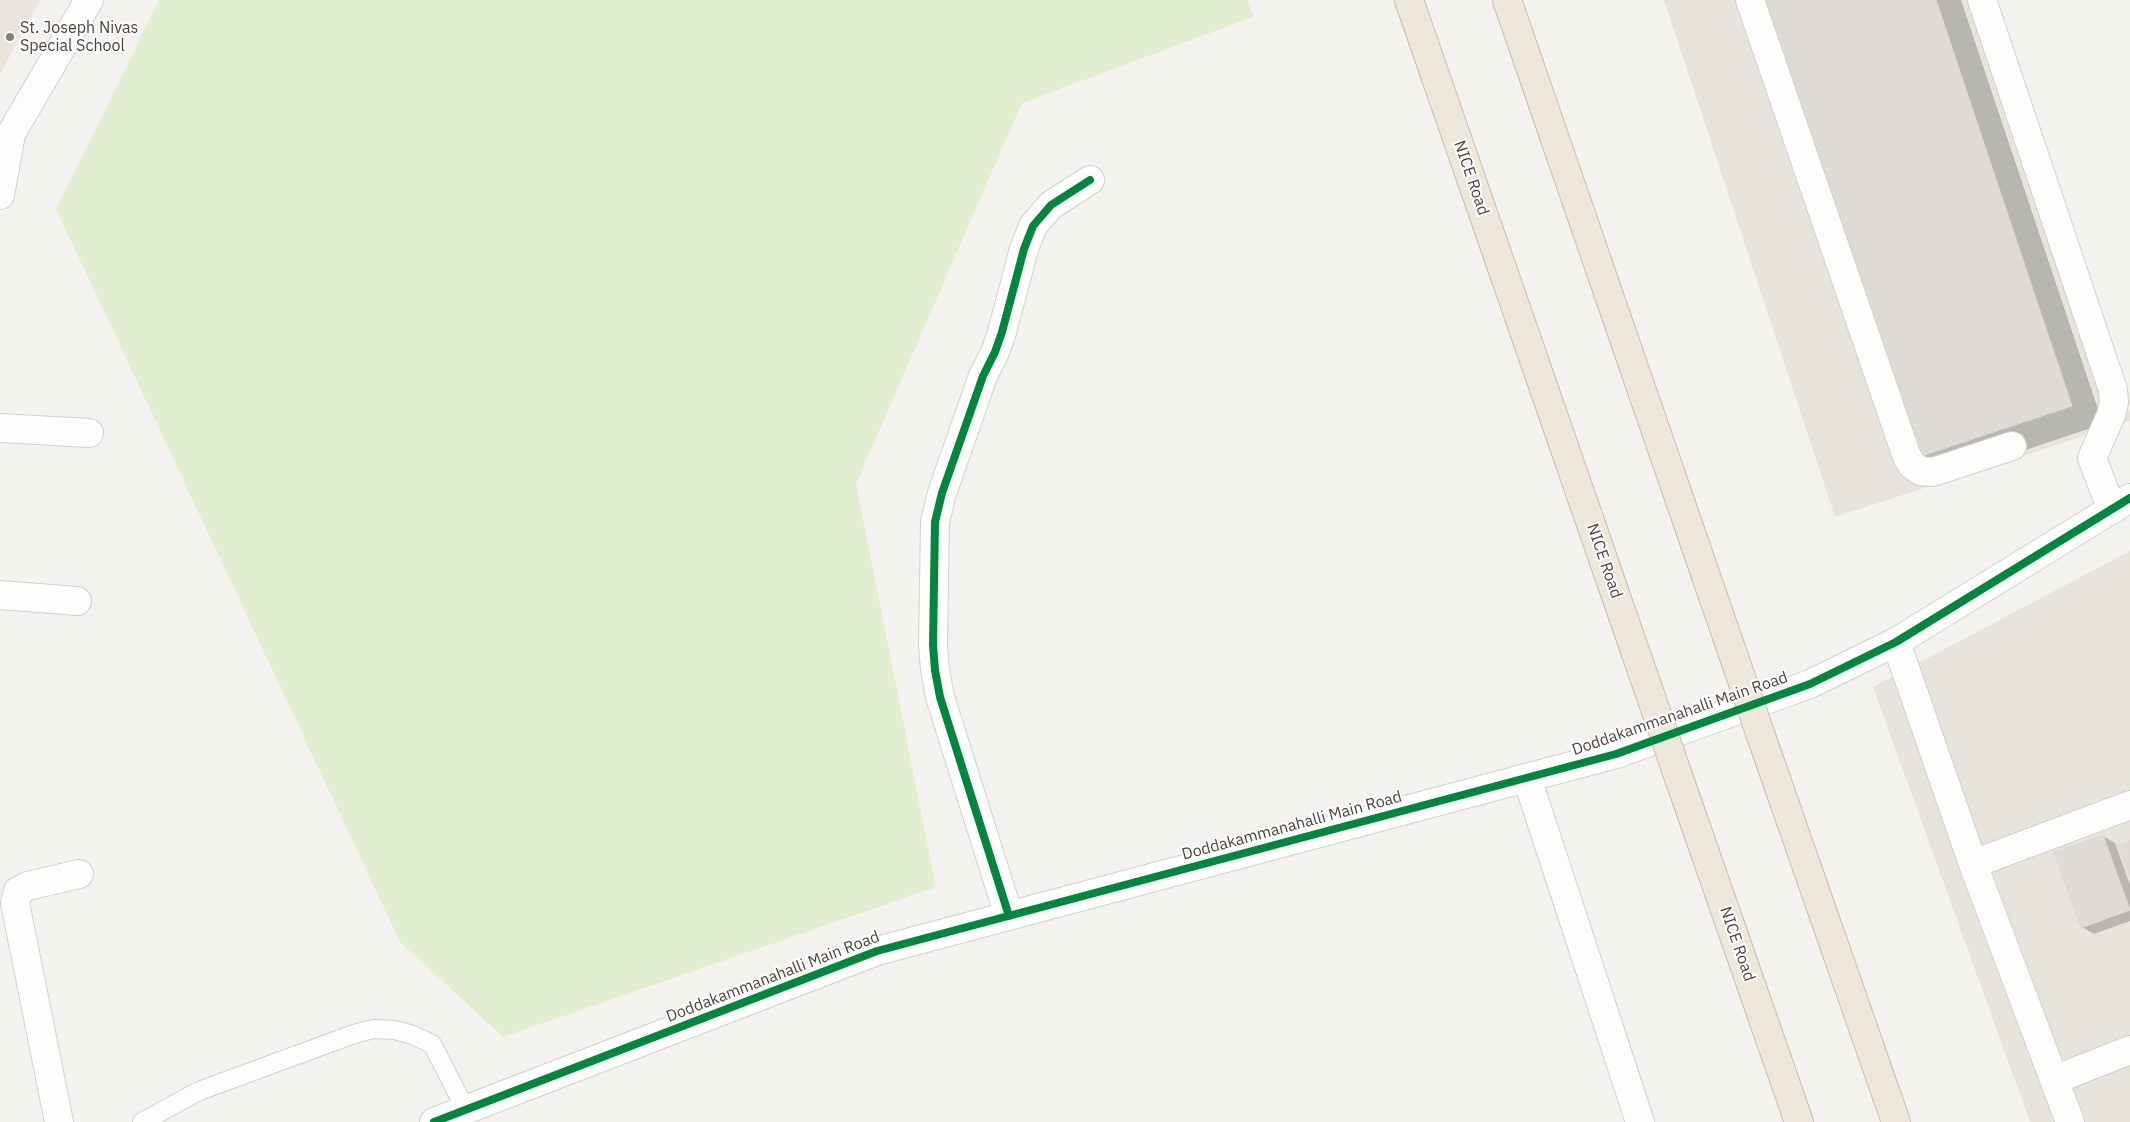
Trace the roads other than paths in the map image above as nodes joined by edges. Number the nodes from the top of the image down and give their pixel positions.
1 (90, 0) edge
2 (1409, 0) edge
3 (1507, 0) edge
4 (1750, 0) edge
5 (1982, 0) edge
6 (1090, 180) dead end
7 (0, 195) edge
8 (0, 428) edge
9 (89, 433) dead end
10 (2012, 446) dead end
11 (2121, 504) edge
12 (0, 595) edge
13 (77, 601) dead end
14 (1896, 642) junction
15 (1527, 778) junction
16 (2130, 804) edge
17 (1973, 864) junction
18 (79, 874) dead end
19 (1009, 916) junction
20 (2130, 1050) edge
21 (2054, 1080) junction
22 (466, 1110) junction
23 (59, 1122) edge
24 (142, 1122) edge
25 (434, 1122) edge
26 (1640, 1122) edge
27 (1799, 1122) edge
28 (1896, 1122) edge
29 (2070, 1122) edge

1 - 7 street
2 - 27 highway, NICE Road, bridge
3 - 28 highway, bridge
4 - 10 street
5 - 11 street
6 - 19 street
8 - 9 street
11 - 14 street, Doddakammanahalli Main Road
12 - 13 street
14 - 15 street, Doddakammanahalli Main Road
14 - 17 street
15 - 19 street, Doddakammanahalli Main Road
15 - 26 street
16 - 17 street
17 - 21 street
18 - 23 street
19 - 22 street, Doddakammanahalli Main Road
20 - 21 street
21 - 29 street
22 - 24 lane
22 - 25 street, Doddakammanahalli Main Road

